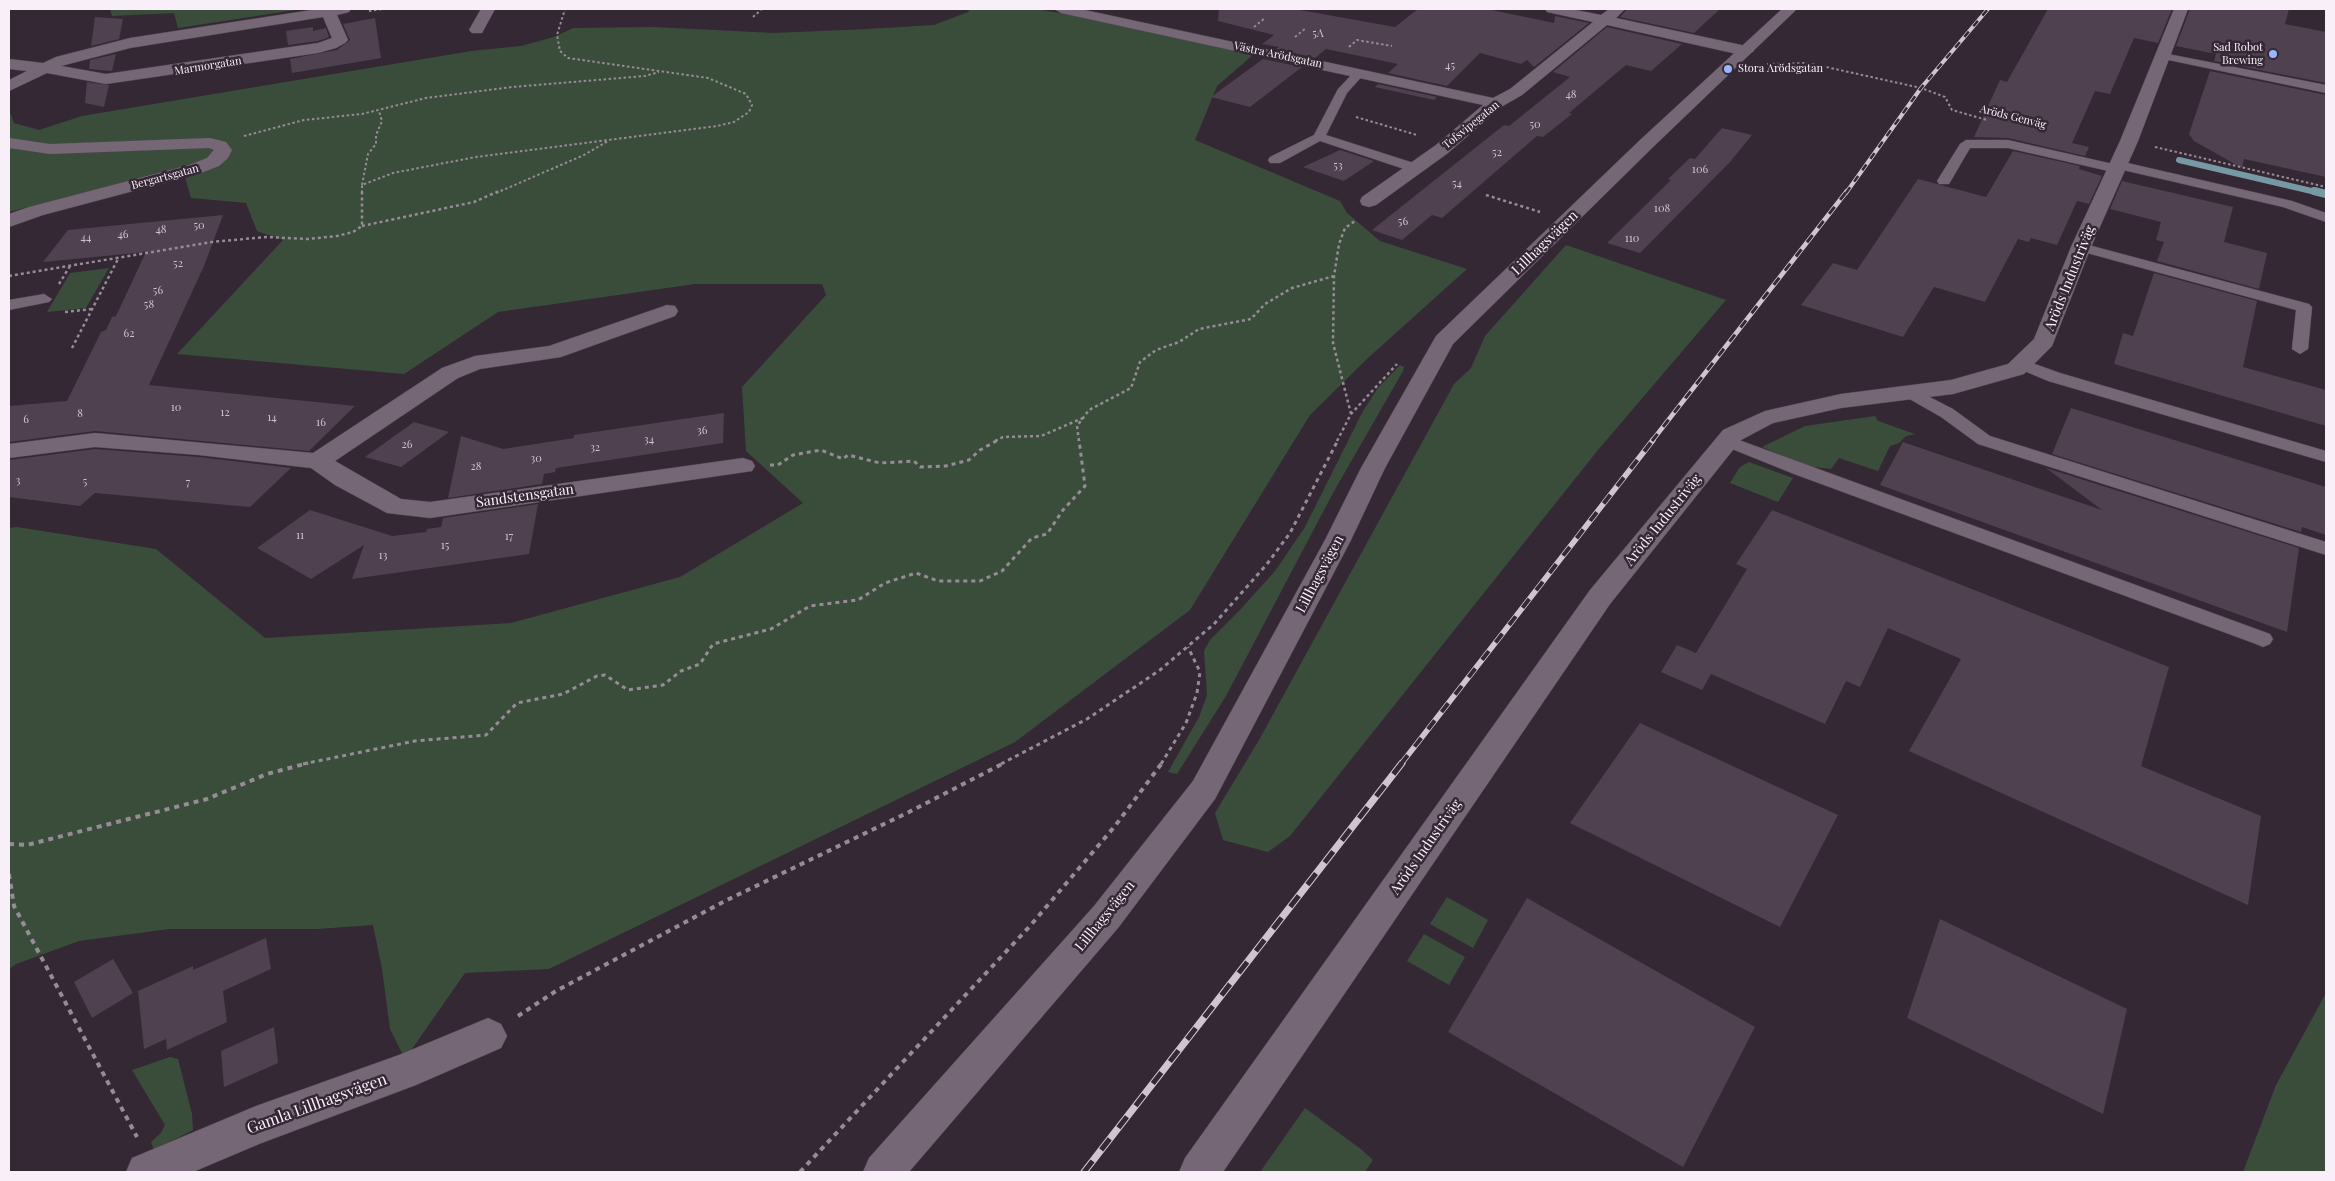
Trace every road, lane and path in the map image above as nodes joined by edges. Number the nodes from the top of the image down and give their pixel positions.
1 (344, 9) edge
2 (488, 9) edge
3 (565, 9) edge
4 (762, 9) edge
5 (1061, 9) edge
6 (1552, 9) edge
7 (1618, 9) edge
8 (1790, 9) edge
9 (2181, 9) edge
10 (328, 11) junction
11 (753, 17) dead end
12 (1604, 19) junction
13 (477, 30) dead end
14 (1740, 56) junction
15 (2163, 56) junction
16 (9, 64) edge
17 (43, 68) junction
18 (661, 72) junction
19 (1359, 73) junction
20 (9, 86) edge
21 (2326, 89) edge
22 (1495, 103) junction
23 (379, 111) junction
24 (1351, 115) dead end
25 (1990, 121) dead end
26 (1319, 137) junction
27 (236, 138) dead end
28 (612, 139) junction
29 (1449, 143) junction
30 (9, 144) edge
31 (2122, 158) junction
32 (1275, 160) dead end
33 (1415, 168) junction
34 (1944, 181) dead end
35 (362, 185) junction
36 (2326, 187) edge
37 (1486, 195) dead end
38 (1369, 201) dead end
39 (1544, 213) dead end
40 (2326, 218) edge
41 (9, 221) edge
42 (362, 226) junction
43 (1345, 228) dead end
44 (2081, 247) junction
45 (118, 258) junction
46 (9, 276) edge
47 (1334, 276) junction
48 (44, 299) dead end
49 (9, 304) edge
50 (667, 311) dead end
51 (72, 348) dead end
52 (2300, 349) dead end
53 (2021, 364) junction
54 (1912, 393) junction
55 (1083, 418) junction
56 (1728, 441) junction
57 (9, 451) edge
58 (2326, 457) edge
59 (318, 461) junction
60 (743, 466) joint
61 (2326, 549) edge
62 (2263, 639) dead end
63 (1188, 647) junction
64 (9, 844) edge
65 (9, 874) edge
66 (488, 1036) joint
67 (142, 1158) edge
68 (800, 1172) edge
69 (883, 1172) edge
70 (1199, 1172) edge

1 - 10 street
2 - 13 street
3 - 18 path
4 - 11 path
5 - 19 street, Västra Arödsgatan
6 - 12 street
7 - 12 street, Tofsvipegatan
8 - 14 street, Lillhagsvägen
9 - 15 street, Aröds Industriväg
10 - 17 street
10 - 17 street, Marmorgatan
12 - 14 street
12 - 22 street, Tofsvipegatan
14 - 25 path, Aröds Genväg
14 - 69 street, Lillhagsvägen
15 - 21 lane
15 - 31 street, Aröds Industriväg
16 - 17 street
17 - 20 street
18 - 23 path
18 - 28 path
19 - 22 street, Västra Arödsgatan
19 - 26 lane
22 - 29 street, Tofsvipegatan
23 - 27 path
23 - 35 path
24 - 29 path
26 - 32 lane
26 - 33 lane
28 - 35 path
28 - 42 path
29 - 33 street, Tofsvipegatan
30 - 41 street, Bergartsgatan
31 - 34 lane
31 - 36 path
31 - 40 lane
31 - 44 street, Aröds Industriväg
33 - 38 street, Tofsvipegatan
35 - 42 path
37 - 39 path
42 - 45 path
43 - 47 path
44 - 52 lane
44 - 53 street, Aröds Industriväg
45 - 46 path
45 - 51 path
47 - 55 path
47 - 63 path
48 - 49 lane
50 - 59 street
53 - 54 street, Aröds Industriväg
53 - 58 lane
54 - 56 street, Aröds Industriväg
54 - 61 lane
55 - 60 path
55 - 64 path
56 - 62 lane
56 - 70 street, Aröds Industriväg
57 - 59 street, Sandstensgatan
59 - 60 street, Sandstensgatan
63 - 66 path
63 - 68 path
65 - 67 path
66 - 67 street, Gamla Lillhagsvägen

